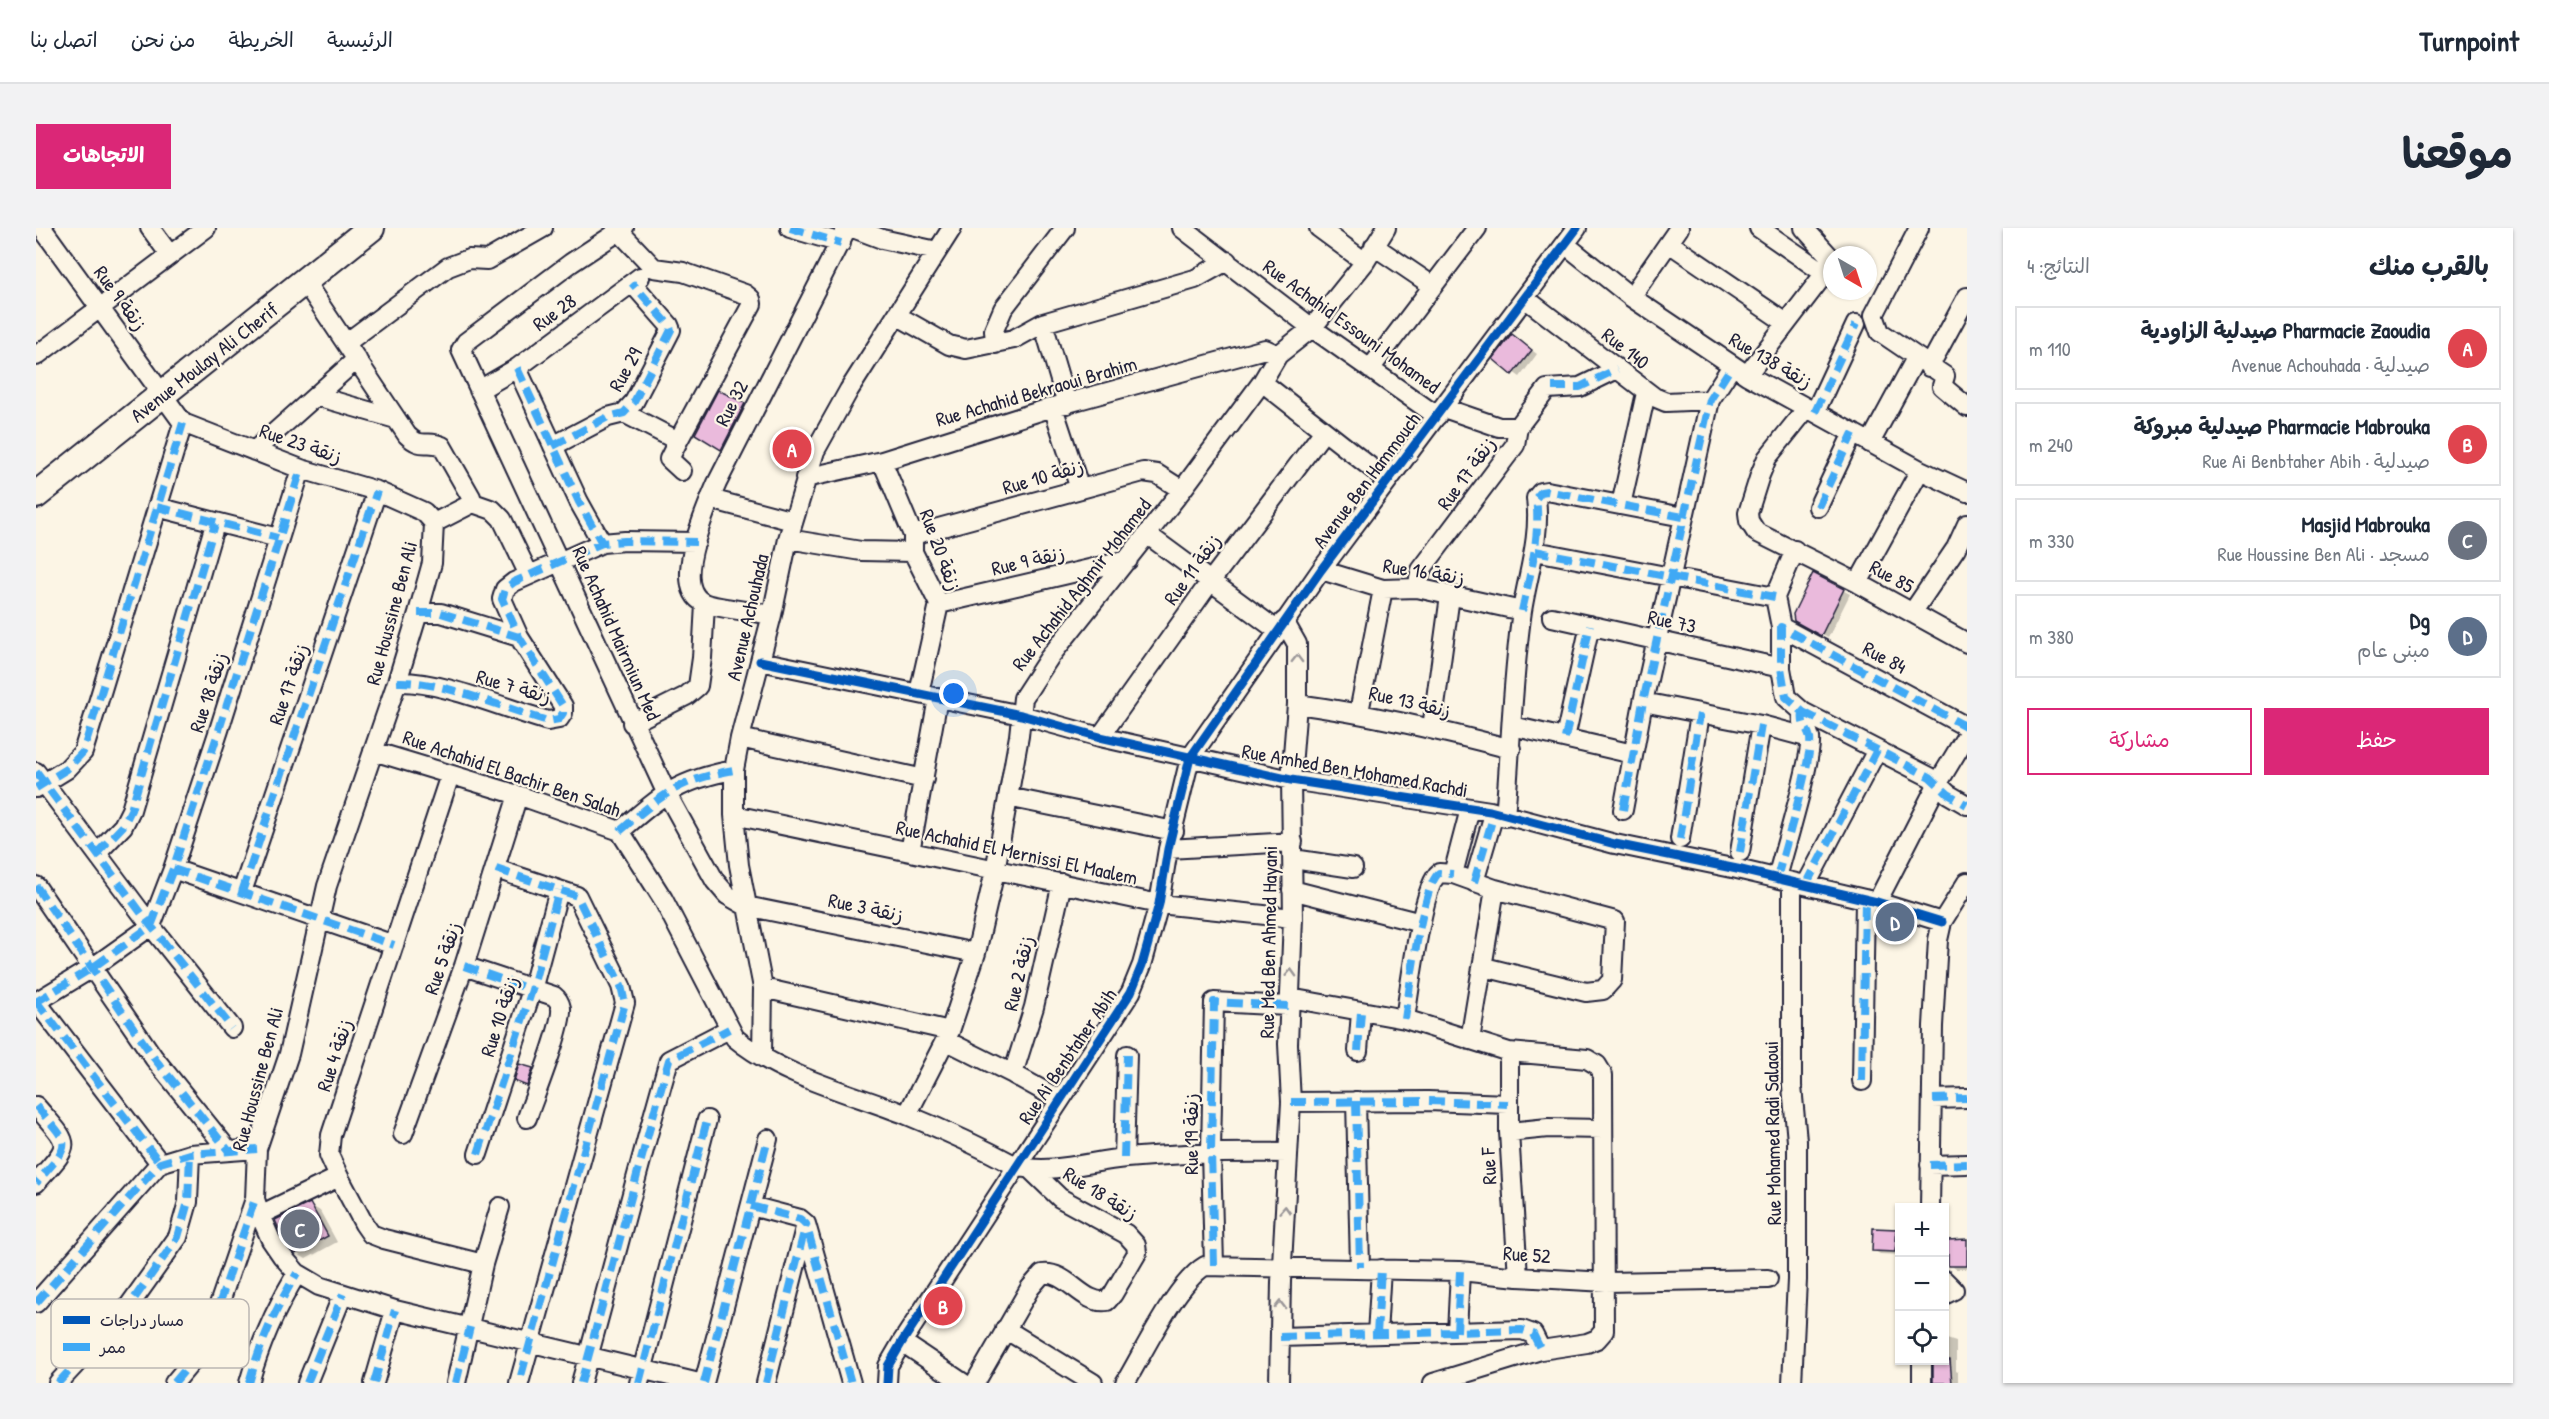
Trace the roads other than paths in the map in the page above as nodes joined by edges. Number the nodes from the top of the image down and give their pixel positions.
1 (42, 228) edge
2 (150, 228) edge
3 (206, 228) edge
4 (543, 228) edge
5 (790, 228) edge
6 (853, 228) edge
7 (952, 228) edge
8 (1065, 228) edge
9 (1182, 228) edge
10 (1319, 228) edge
11 (1386, 228) edge
12 (1477, 228) edge
13 (1577, 228) edge
14 (1679, 228) edge
15 (1759, 228) edge
16 (1804, 228) edge
17 (1919, 228) edge
18 (619, 229) edge
19 (363, 230) edge
20 (844, 235) edge
21 (1669, 243) junction
22 (1566, 244) junction
23 (937, 251) junction
24 (1369, 254) junction
25 (170, 255) junction
26 (1823, 256) edge
27 (1227, 261) junction
28 (1823, 262) edge
29 (654, 268) junction
30 (1823, 273) edge
31 (305, 282) junction
32 (632, 283) junction
33 (1433, 286) junction
34 (1631, 297) junction
35 (1967, 297) edge
36 (1526, 299) junction
37 (101, 307) junction
38 (898, 316) junction
39 (1785, 322) junction
40 (1043, 323) junction
41 (1856, 324) dead end
42 (1312, 328) junction
43 (346, 343) junction
44 (994, 344) junction
45 (1278, 355) junction
46 (36, 356) edge
47 (357, 359) junction
48 (1922, 363) junction
49 (517, 368) junction
50 (1370, 369) junction
51 (1617, 369) junction
52 (1739, 371) junction
53 (1262, 382) junction
54 (479, 390) junction
55 (1646, 393) junction
56 (162, 395) junction
57 (316, 396) junction
58 (1710, 400) junction
59 (1060, 405) junction
60 (1967, 407) edge
61 (1811, 410) junction
62 (624, 412) junction
63 (1441, 412) junction
64 (396, 419) junction
65 (183, 423) junction
66 (1518, 427) junction
67 (1324, 431) junction
68 (1853, 433) junction
69 (678, 441) junction
70 (1870, 443) junction
71 (553, 446) junction
72 (254, 452) junction
73 (882, 460) junction
74 (301, 469) junction
75 (1920, 470) junction
76 (682, 471) dead end
77 (805, 478) junction
78 (1387, 480) junction
79 (39, 486) edge
80 (1080, 489) junction
81 (1182, 490) junction
82 (377, 491) junction
83 (1967, 492) edge
84 (710, 499) junction
85 (473, 503) junction
86 (1621, 505) junction
87 (157, 507) junction
88 (1818, 507) dead end
89 (1683, 516) junction
90 (793, 520) junction
91 (434, 523) junction
92 (215, 524) junction
93 (1967, 524) edge
94 (1148, 535) junction
95 (278, 538) junction
96 (788, 539) junction
97 (696, 542) junction
98 (602, 543) junction
99 (913, 543) junction
100 (1795, 550) junction
101 (1535, 551) junction
102 (1961, 551) edge
103 (1128, 560) junction
104 (561, 561) junction
105 (1321, 570) junction
106 (529, 575) junction
107 (1670, 579) junction
108 (1210, 582) junction
109 (1858, 583) junction
110 (1417, 588) junction
111 (1383, 589) junction
112 (1450, 596) junction
113 (1775, 597) junction
114 (705, 604) junction
115 (939, 604) junction
116 (1522, 611) junction
117 (418, 613) junction
118 (1912, 613) junction
119 (772, 615) junction
120 (1552, 617) dead end
121 (1590, 625) junction
122 (1281, 626) junction
123 (1781, 627) junction
124 (519, 637) junction
125 (1658, 641) junction
126 (1967, 643) edge
127 (760, 661) junction
128 (1781, 668) junction
129 (398, 682) junction
130 (920, 693) junction
131 (938, 698) junction
132 (1643, 702) junction
133 (1297, 704) junction
134 (1359, 712) junction
135 (1803, 712) junction
136 (1700, 714) junction
137 (1021, 715) junction
138 (632, 723) junction
139 (1761, 725) junction
140 (1512, 726) junction
141 (1967, 727) edge
142 (1432, 728) junction
143 (1967, 735) edge
144 (1100, 737) junction
145 (740, 738) junction
146 (1565, 738) junction
147 (1810, 738) junction
148 (1511, 749) junction
149 (1877, 750) junction
150 (373, 751) junction
151 (1633, 754) junction
152 (1190, 758) junction
153 (734, 770) junction
154 (450, 775) junction
155 (924, 779) junction
156 (1291, 780) junction
157 (39, 781) edge
158 (1938, 783) junction
159 (666, 792) junction
160 (518, 795) junction
161 (1008, 797) junction
162 (1967, 805) edge
163 (1470, 809) junction
164 (1623, 810) dead end
165 (734, 815) junction
166 (1500, 815) junction
167 (620, 831) junction
168 (1174, 831) junction
169 (1680, 839) dead end
170 (1168, 849) junction
171 (1293, 851) junction
172 (97, 852) junction
173 (910, 852) junction
174 (1740, 852) dead end
175 (1353, 868) dead end
176 (173, 869) junction
177 (495, 869) junction
178 (995, 871) junction
179 (1453, 874) junction
180 (1473, 882) junction
181 (1792, 882) junction
182 (1967, 882) edge
183 (1062, 883) junction
184 (36, 886) edge
185 (1495, 889) junction
186 (560, 890) junction
187 (1292, 890) junction
188 (242, 892) junction
189 (1871, 900) junction
190 (1159, 904) junction
191 (746, 906) junction
192 (1293, 918) junction
193 (318, 919) junction
194 (1421, 922) junction
195 (1942, 922) junction
196 (151, 926) junction
197 (394, 945) junction
198 (976, 953) junction
199 (464, 966) junction
200 (1484, 967) junction
201 (92, 968) junction
202 (763, 988) junction
203 (532, 990) junction
204 (36, 1001) edge
205 (1289, 1002) junction
206 (1361, 1012) junction
207 (1405, 1019) junction
208 (232, 1028) dead end
209 (729, 1029) junction
210 (947, 1036) junction
211 (1470, 1040) junction
212 (1358, 1051) dead end
213 (1509, 1052) junction
214 (1127, 1054) dead end
215 (762, 1055) junction
216 (1013, 1074) junction
217 (1863, 1081) dead end
218 (1967, 1098) edge
219 (1933, 1099) junction
220 (1060, 1100) junction
221 (1356, 1101) junction
222 (1291, 1102) junction
223 (1508, 1104) junction
224 (36, 1106) edge
225 (907, 1115) junction
226 (527, 1118) dead end
227 (707, 1120) dead end
228 (1604, 1129) junction
229 (1509, 1132) junction
230 (403, 1134) dead end
231 (768, 1140) dead end
232 (257, 1149) junction
233 (228, 1150) junction
234 (1211, 1152) junction
235 (1288, 1153) junction
236 (190, 1154) junction
237 (478, 1154) dead end
238 (1124, 1158) junction
239 (160, 1163) junction
240 (1967, 1164) edge
241 (1930, 1165) junction
242 (1023, 1167) junction
243 (339, 1177) junction
244 (36, 1183) edge
245 (1930, 1203) edge
246 (751, 1206) junction
247 (257, 1207) junction
248 (500, 1207) dead end
249 (806, 1224) junction
250 (483, 1264) junction
251 (1214, 1266) junction
252 (1360, 1267) junction
253 (1282, 1268) junction
254 (1381, 1269) junction
255 (1460, 1270) junction
256 (297, 1273) junction
257 (1518, 1277) junction
258 (1768, 1279) dead end
259 (1606, 1282) junction
260 (343, 1294) junction
261 (134, 1299) edge
262 (222, 1299) edge
263 (36, 1303) edge
264 (395, 1310) junction
265 (470, 1327) junction
266 (1005, 1329) junction
267 (1457, 1332) junction
268 (1377, 1334) junction
269 (1280, 1338) junction
270 (530, 1341) junction
271 (902, 1342) junction
272 (1541, 1350) junction
273 (589, 1356) junction
274 (1922, 1365) edge
275 (72, 1368) edge
276 (187, 1368) edge
277 (640, 1377) edge
278 (58, 1383) edge
279 (174, 1383) edge
280 (249, 1383) edge
281 (307, 1383) edge
282 (374, 1383) edge
283 (456, 1383) edge
284 (519, 1383) edge
285 (581, 1383) edge
286 (699, 1383) edge
287 (704, 1383) edge
288 (766, 1383) edge
289 (851, 1383) edge
290 (887, 1383) edge
291 (963, 1383) edge
292 (975, 1383) edge
293 (1093, 1383) edge
294 (1125, 1383) edge
295 (1279, 1383) edge
296 (1433, 1383) edge
297 (1792, 1383) edge
298 (1922, 1383) edge

1 - 37 street, Rue 9 زنقة
2 - 25 street
3 - 25 street
4 - 43 street
5 - 20 street
6 - 23 street
7 - 23 street, Avenue Achouhada
8 - 44 street
9 - 27 street, Rue Achahid Essouni Mohamed
10 - 24 street
11 - 24 street, Rue Achahid Aghmir Mohamed
12 - 33 street
13 - 22 street, Avenue Ben Hammouch
14 - 21 street
15 - 28 street
16 - 26 street
17 - 48 street
18 - 29 street
18 - 54 street, Rue Achahid Mairmiun Med
19 - 31 street, Avenue Moulay Ali Cherif
20 - 84 street, Rue 32
21 - 34 street
21 - 39 street
22 - 34 street, Rue 138 زنقة
22 - 36 street, Avenue Ben Hammouch
23 - 38 street, Avenue Achouhada
24 - 33 street
24 - 42 street, Rue Achahid Aghmir Mohamed
25 - 37 street
27 - 40 street
27 - 42 street, Rue Achahid Essouni Mohamed
29 - 32 street, Rue 28
29 - 69 street
30 - 39 street
31 - 43 street
31 - 56 street, Avenue Moulay Ali Cherif
32 - 49 street, Rue 28
32 - 62 street, Rue 29
33 - 50 street
34 - 52 street, Rue 138 زنقة
35 - 48 street
36 - 51 street, Rue 140
36 - 63 street, Avenue Ben Hammouch
37 - 46 street
37 - 56 street, Rue 9 زنقة
38 - 44 street
38 - 77 street, Avenue Achouhada
39 - 52 street
40 - 44 street
40 - 59 street
41 - 61 street, Rue 85
42 - 45 street, Rue Achahid Aghmir Mohamed
42 - 50 street, Rue Achahid Essouni Mohamed
43 - 47 street
45 - 53 street, Rue Achahid Aghmir Mohamed
45 - 59 street, Rue Achahid Bekraoui Brahim
47 - 57 street
47 - 64 street
48 - 60 street
48 - 70 street
49 - 54 street, Rue 28
49 - 71 street
50 - 63 street, Rue Achahid Essouni Mohamed
51 - 55 street, Rue 140
51 - 66 street, Rue 17 زنقة
52 - 58 street
52 - 61 street, Rue 138 زنقة
53 - 67 street
53 - 81 street, Rue Achahid Aghmir Mohamed
54 - 104 street, Rue Achahid Mairmiun Med
55 - 58 street, Rue 140
55 - 86 street
56 - 65 street
56 - 79 street, Avenue Moulay Ali Cherif
57 - 64 street
57 - 72 street
58 - 89 street
59 - 73 street, Rue Achahid Bekraoui Brahim
59 - 80 street
61 - 68 street, Rue 138 زنقة
61 - 100 street, Rue 85
62 - 69 street
62 - 71 street, Rue 29
63 - 66 street, Rue Achahid Essouni Mohamed
63 - 78 street, Avenue Ben Hammouch
64 - 85 street
65 - 72 street, Rue 23 زنقة
65 - 87 street
66 - 110 street, Rue 17 زنقة
67 - 78 street
67 - 108 street, Rue 11 زنقة
68 - 70 street, Rue 138 زنقة
68 - 88 street
69 - 76 street
70 - 75 street, Rue 138 زنقة
71 - 98 street
72 - 74 street, Rue 23 زنقة
73 - 77 street, Rue Achahid Bekraoui Brahim
73 - 99 street, Rue 20 زنقة
74 - 82 street, Rue 23 زنقة
74 - 95 street, Rue 18 زنقة
75 - 83 street, Rue 138 زنقة
75 - 109 street
77 - 90 street, Avenue Achouhada
78 - 105 street, Avenue Ben Hammouch
80 - 81 street, Rue 10 زنقة
80 - 99 street, Rue 10 زنقة
81 - 94 street, Rue Achahid Aghmir Mohamed
82 - 91 street, Rue 23 زنقة
82 - 188 street, Rue 17 زنقة
84 - 90 street
84 - 97 street, Rue 32
85 - 91 street
85 - 106 street
86 - 89 street
86 - 101 street
87 - 92 street
87 - 157 street
89 - 107 street
90 - 96 street, Avenue Achouhada
91 - 117 street, Rue Houssine Ben Ali
92 - 95 street
92 - 172 street
93 - 102 street
94 - 103 street, Rue Achahid Aghmir Mohamed
94 - 108 street
95 - 176 street, Rue 18 زنقة
96 - 99 street, Rue 10 زنقة
96 - 119 street, Avenue Achouhada
97 - 98 street
97 - 114 street, Rue 32
98 - 104 street
99 - 115 street, Rue 20 زنقة
100 - 109 street, Rue 85
100 - 113 street
101 - 107 street
101 - 116 street
102 - 118 street
103 - 115 street, Rue 9 زنقة
103 - 137 street, Rue Achahid Aghmir Mohamed
104 - 106 street
104 - 138 street, Rue Achahid Mairmiun Med
105 - 111 street, Rue 16 زنقة
105 - 122 street, Avenue Ben Hammouch
106 - 124 street
107 - 113 street
107 - 125 street
108 - 122 street
108 - 144 street, Rue 11 زنقة
109 - 118 street, Rue 85
110 - 111 street, Rue 16 زنقة
110 - 112 street, Rue 16 زنقة
111 - 134 street
112 - 116 street, Rue 16 زنقة
112 - 142 street
113 - 123 street
114 - 119 street
114 - 138 street
115 - 130 street, Rue 20 زنقة
116 - 140 street
117 - 124 street
117 - 129 street, Rue Houssine Ben Ali
118 - 126 street, Rue 85
119 - 127 street, Avenue Achouhada
120 - 121 street, Rue 73
121 - 125 street, Rue 73
121 - 146 street
133 -> 122 street, Rue Med Ben Ahmed Hayani
122 - 152 street, Avenue Ben Hammouch
123 - 128 street
123 - 141 street, Rue 84
124 - 129 street, Rue 7 زنقة
125 - 128 street, Rue 73
125 - 132 street
127 - 130 street, Rue Amhed Ben Mohamed Rachdi
127 - 145 street, Avenue Achouhada
128 - 135 street
129 - 150 street, Rue Houssine Ben Ali
130 - 131 street, Rue Amhed Ben Mohamed Rachdi
131 - 137 street, Rue Amhed Ben Mohamed Rachdi
131 - 155 street
132 - 136 street
132 - 151 street
133 - 134 street, Rue 13 زنقة
133 - 156 street, Rue Med Ben Ahmed Hayani
134 - 142 street, Rue 13 زنقة
135 - 147 street
135 - 149 street
136 - 139 street
136 - 169 street
137 - 144 street, Rue Amhed Ben Mohamed Rachdi
137 - 161 street, Rue Achahid Aghmir Mohamed
138 - 159 street, Rue Achahid Mairmiun Med
139 - 147 street
139 - 174 street
140 - 146 street
140 - 148 street
142 - 148 street, Rue 13 زنقة
143 - 158 street
144 - 152 street, Rue Amhed Ben Mohamed Rachdi
145 - 153 street, Avenue Achouhada
145 - 155 street
146 - 151 street
147 - 181 street
148 - 166 street
149 - 158 street
149 - 181 street, Rue Mohamed Radi Salaoui
150 - 154 street, Rue Achahid El Bachir Ben Salah
150 - 193 street, Rue Houssine Ben Ali
151 - 164 street
152 - 156 street, Rue Amhed Ben Mohamed Rachdi
152 - 168 street, Rue Ai Benbtaher Abih
153 - 159 street
153 - 165 street, Avenue Achouhada
154 - 160 street, Rue Achahid El Bachir Ben Salah
154 - 197 street, Rue 4 زنقة
155 - 173 street
156 - 163 street, Rue Amhed Ben Mohamed Rachdi
156 - 171 street, Rue Med Ben Ahmed Hayani
157 - 172 street
158 - 162 street
158 - 189 street
159 - 167 street
159 - 191 street, Rue Achahid Mairmiun Med
160 - 167 street, Rue Achahid El Bachir Ben Salah
160 - 177 street, Rue 5 زنقة
161 - 168 street
161 - 178 street, Rue Achahid Aghmir Mohamed
163 - 166 street, Rue Amhed Ben Mohamed Rachdi
163 - 179 street
165 - 173 street, Rue Achahid El Mernissi El Maalem
165 - 191 street, Avenue Achouhada
166 - 180 street
166 - 181 street, Rue Amhed Ben Mohamed Rachdi
167 - 209 street, Rue Achahid El Bachir Ben Salah
168 - 170 street, Rue Ai Benbtaher Abih
170 - 171 street
170 - 190 street, Rue Ai Benbtaher Abih
171 - 175 street
171 - 187 street, Rue Med Ben Ahmed Hayani
172 - 196 street
173 - 178 street, Rue Achahid El Mernissi El Maalem
176 - 188 street
176 - 196 street, Rue 18 زنقة
177 - 186 street
177 - 199 street, Rue 5 زنقة
178 - 183 street, Rue Achahid El Mernissi El Maalem
178 - 198 street, Rue Achahid Aghmir Mohamed
179 - 180 street
179 - 194 street
180 - 185 street
181 - 189 street, Rue Amhed Ben Mohamed Rachdi
181 - 297 street, Rue Mohamed Radi Salaoui
182 - 195 street
183 - 190 street, Rue Achahid El Mernissi El Maalem
183 - 216 street, Rue 2 زنقة
184 - 201 street
185 - 200 street
185 - 200 street
186 - 203 street, Rue 10 زنقة
186 - 270 street
187 - 192 street, Rue Med Ben Ahmed Hayani
187 - 194 street
188 - 193 street
189 - 195 street, Rue Amhed Ben Mohamed Rachdi
189 - 217 street
190 - 192 street, Rue Achahid El Mernissi El Maalem
190 - 220 street, Rue Ai Benbtaher Abih
191 - 198 street, Rue 3 زنقة
191 - 202 street, Avenue Achouhada
205 -> 192 street, Rue Med Ben Ahmed Hayani
193 - 197 street
193 - 232 street, Rue Houssine Ben Ali
194 - 207 street
195 - 219 street
196 - 201 street
196 - 208 street
197 - 243 street, Rue 4 زنقة
198 - 210 street, Rue Achahid Aghmir Mohamed
199 - 203 street
199 - 230 street, Rue 5 زنقة
200 - 211 street
201 - 204 street
201 - 233 street
202 - 210 street
202 - 215 street, Avenue Achouhada
203 - 226 street
203 - 237 street, Rue 10 زنقة
204 - 239 street
205 - 206 street
205 - 222 street, Rue Med Ben Ahmed Hayani
205 - 234 street, Rue 19 زنقة
206 - 207 street
206 - 212 street
207 - 211 street
209 - 215 street, Rue Achahid El Bachir Ben Salah
209 - 273 street
210 - 216 street
210 - 225 street, Rue Achahid Aghmir Mohamed
211 - 213 street
213 - 223 street, Rue F
213 - 228 street
214 - 238 street
215 - 225 street, Rue Achahid El Bachir Ben Salah
216 - 220 street
218 - 219 street
219 - 241 street
220 - 242 street, Rue Ai Benbtaher Abih
221 - 222 street
221 - 223 street
221 - 252 street
222 - 235 street, Rue Med Ben Ahmed Hayani
223 - 229 street, Rue F
224 - 244 street
225 - 242 street, Rue Achahid El Bachir Ben Salah
227 - 277 street
228 - 229 street
228 - 259 street
229 - 257 street, Rue F
231 - 246 street
232 - 233 street
232 - 247 street, Rue Houssine Ben Ali
233 - 236 street
234 - 235 street
234 - 238 street
234 - 251 street, Rue 19 زنقة
253 -> 235 street, Rue Med Ben Ahmed Hayani
236 - 239 street
236 - 261 street
238 - 242 street
239 - 263 street
240 - 241 street
241 - 245 street
242 - 266 street, Rue 18 زنقة
242 - 271 street, Rue Ai Benbtaher Abih
243 - 247 street
243 - 250 street, Rue 4 زنقة
246 - 249 street
246 - 287 street
247 - 256 street, Rue Houssine Ben Ali
247 - 262 street
248 - 250 street
249 - 288 street
249 - 289 street
250 - 265 street
251 - 253 street, Rue 52
251 - 294 street
252 - 253 street, Rue 52
252 - 254 street, Rue 52
269 -> 253 street, Rue Med Ben Ahmed Hayani
254 - 255 street, Rue 52
254 - 268 street
255 - 257 street, Rue 52
255 - 267 street
256 - 260 street, Rue Houssine Ben Ali
256 - 280 street
257 - 259 street, Rue 52
258 - 259 street, Rue 52
259 - 272 street
260 - 264 street, Rue Houssine Ben Ali
260 - 281 street
264 - 265 street, Rue Houssine Ben Ali
264 - 282 street
265 - 270 street, Rue Houssine Ben Ali
265 - 283 street
266 - 292 street, Rue 18 زنقة
266 - 293 street
267 - 268 street
267 - 272 street
268 - 269 street
269 - 295 street, Rue Med Ben Ahmed Hayani
270 - 273 street, Rue Houssine Ben Ali
270 - 284 street
271 - 290 street, Rue Ai Benbtaher Abih
271 - 291 street
272 - 296 street
273 - 277 street, Rue Houssine Ben Ali
273 - 285 street
274 - 298 street
275 - 278 street
276 - 279 street
277 - 286 street, Rue Houssine Ben Ali

